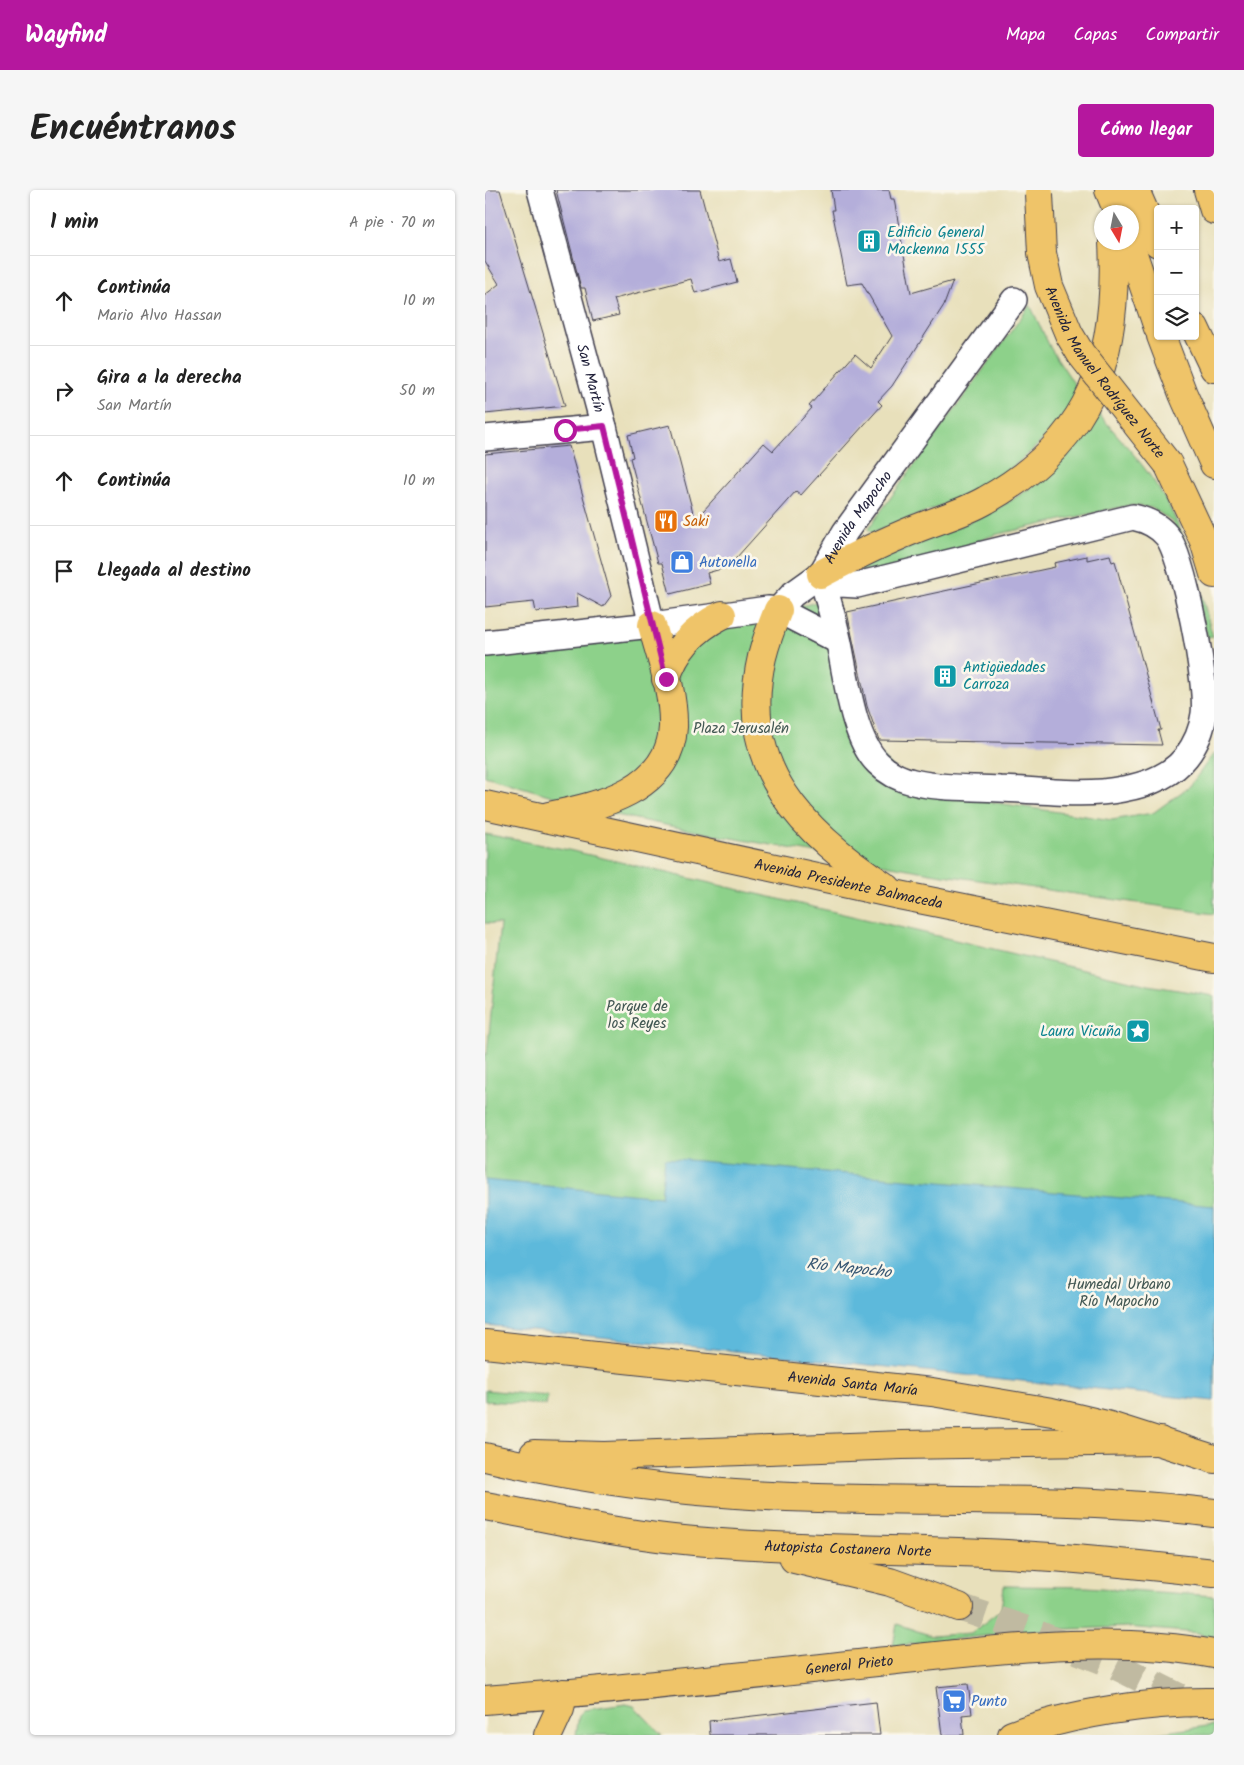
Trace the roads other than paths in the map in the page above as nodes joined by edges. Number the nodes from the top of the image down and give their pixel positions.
1 (540, 190) edge
2 (1109, 190) edge
3 (1135, 190) edge
4 (1208, 190) edge
5 (1039, 192) edge
6 (1110, 205) edge
7 (1115, 205) edge
8 (1214, 210) edge
9 (1154, 234) edge
10 (1113, 250) edge
11 (1132, 250) edge
12 (1014, 300) dead end
13 (1154, 316) edge
14 (1199, 336) edge
15 (1163, 340) edge
16 (1214, 368) edge
17 (604, 426) junction
18 (485, 438) edge
19 (1214, 464) edge
20 (821, 574) junction
21 (1214, 574) edge
22 (778, 610) junction
23 (722, 615) junction
24 (653, 625) junction
25 (838, 642) junction
26 (485, 643) edge
27 (666, 679) junction
28 (485, 806) edge
29 (543, 818) junction
30 (899, 895) junction
31 (1214, 958) edge
32 (485, 1344) edge
33 (1160, 1441) junction
34 (485, 1452) edge
35 (485, 1457) edge
36 (1214, 1459) edge
37 (485, 1506) edge
38 (1214, 1513) edge
39 (725, 1543) junction
40 (1214, 1573) edge
41 (959, 1606) tunnel mouth
42 (1214, 1654) edge
43 (563, 1693) junction
44 (485, 1700) edge
45 (1214, 1702) edge
46 (548, 1735) edge
47 (1012, 1735) edge

1 - 17 street, San Martín
2 - 6 main road
2 - 7 main road
3 - 9 main road
4 - 8 main road
5 - 21 main road, Avenida Manuel Rodríguez Norte, bridge
10 - 20 main road
11 - 13 main road
12 - 20 street, Avenida Mapocho
14 - 16 main road
15 - 19 main road
17 - 18 street
17 - 24 street, San Martín
20 - 22 street, Avenida Mapocho
20 - 25 street
20 - 25 street
22 - 23 street
22 - 25 street
22 - 30 main road
23 - 24 street
23 - 27 main road
24 - 26 street
24 - 27 main road
27 - 29 main road
28 - 29 main road, Avenida Presidente Balmaceda
29 - 30 main road, Avenida Presidente Balmaceda
30 - 31 main road, Avenida Presidente Balmaceda
32 - 33 main road, Avenida Santa María
33 - 34 main road
33 - 36 main road, Avenida Santa María
35 - 38 main road
37 - 39 main road, Autopista Costanera Norte
39 - 40 main road, Autopista Costanera Norte
39 - 41 main road
42 - 43 main road, General Prieto
43 - 44 main road, General Prieto
43 - 46 main road
45 - 47 main road

